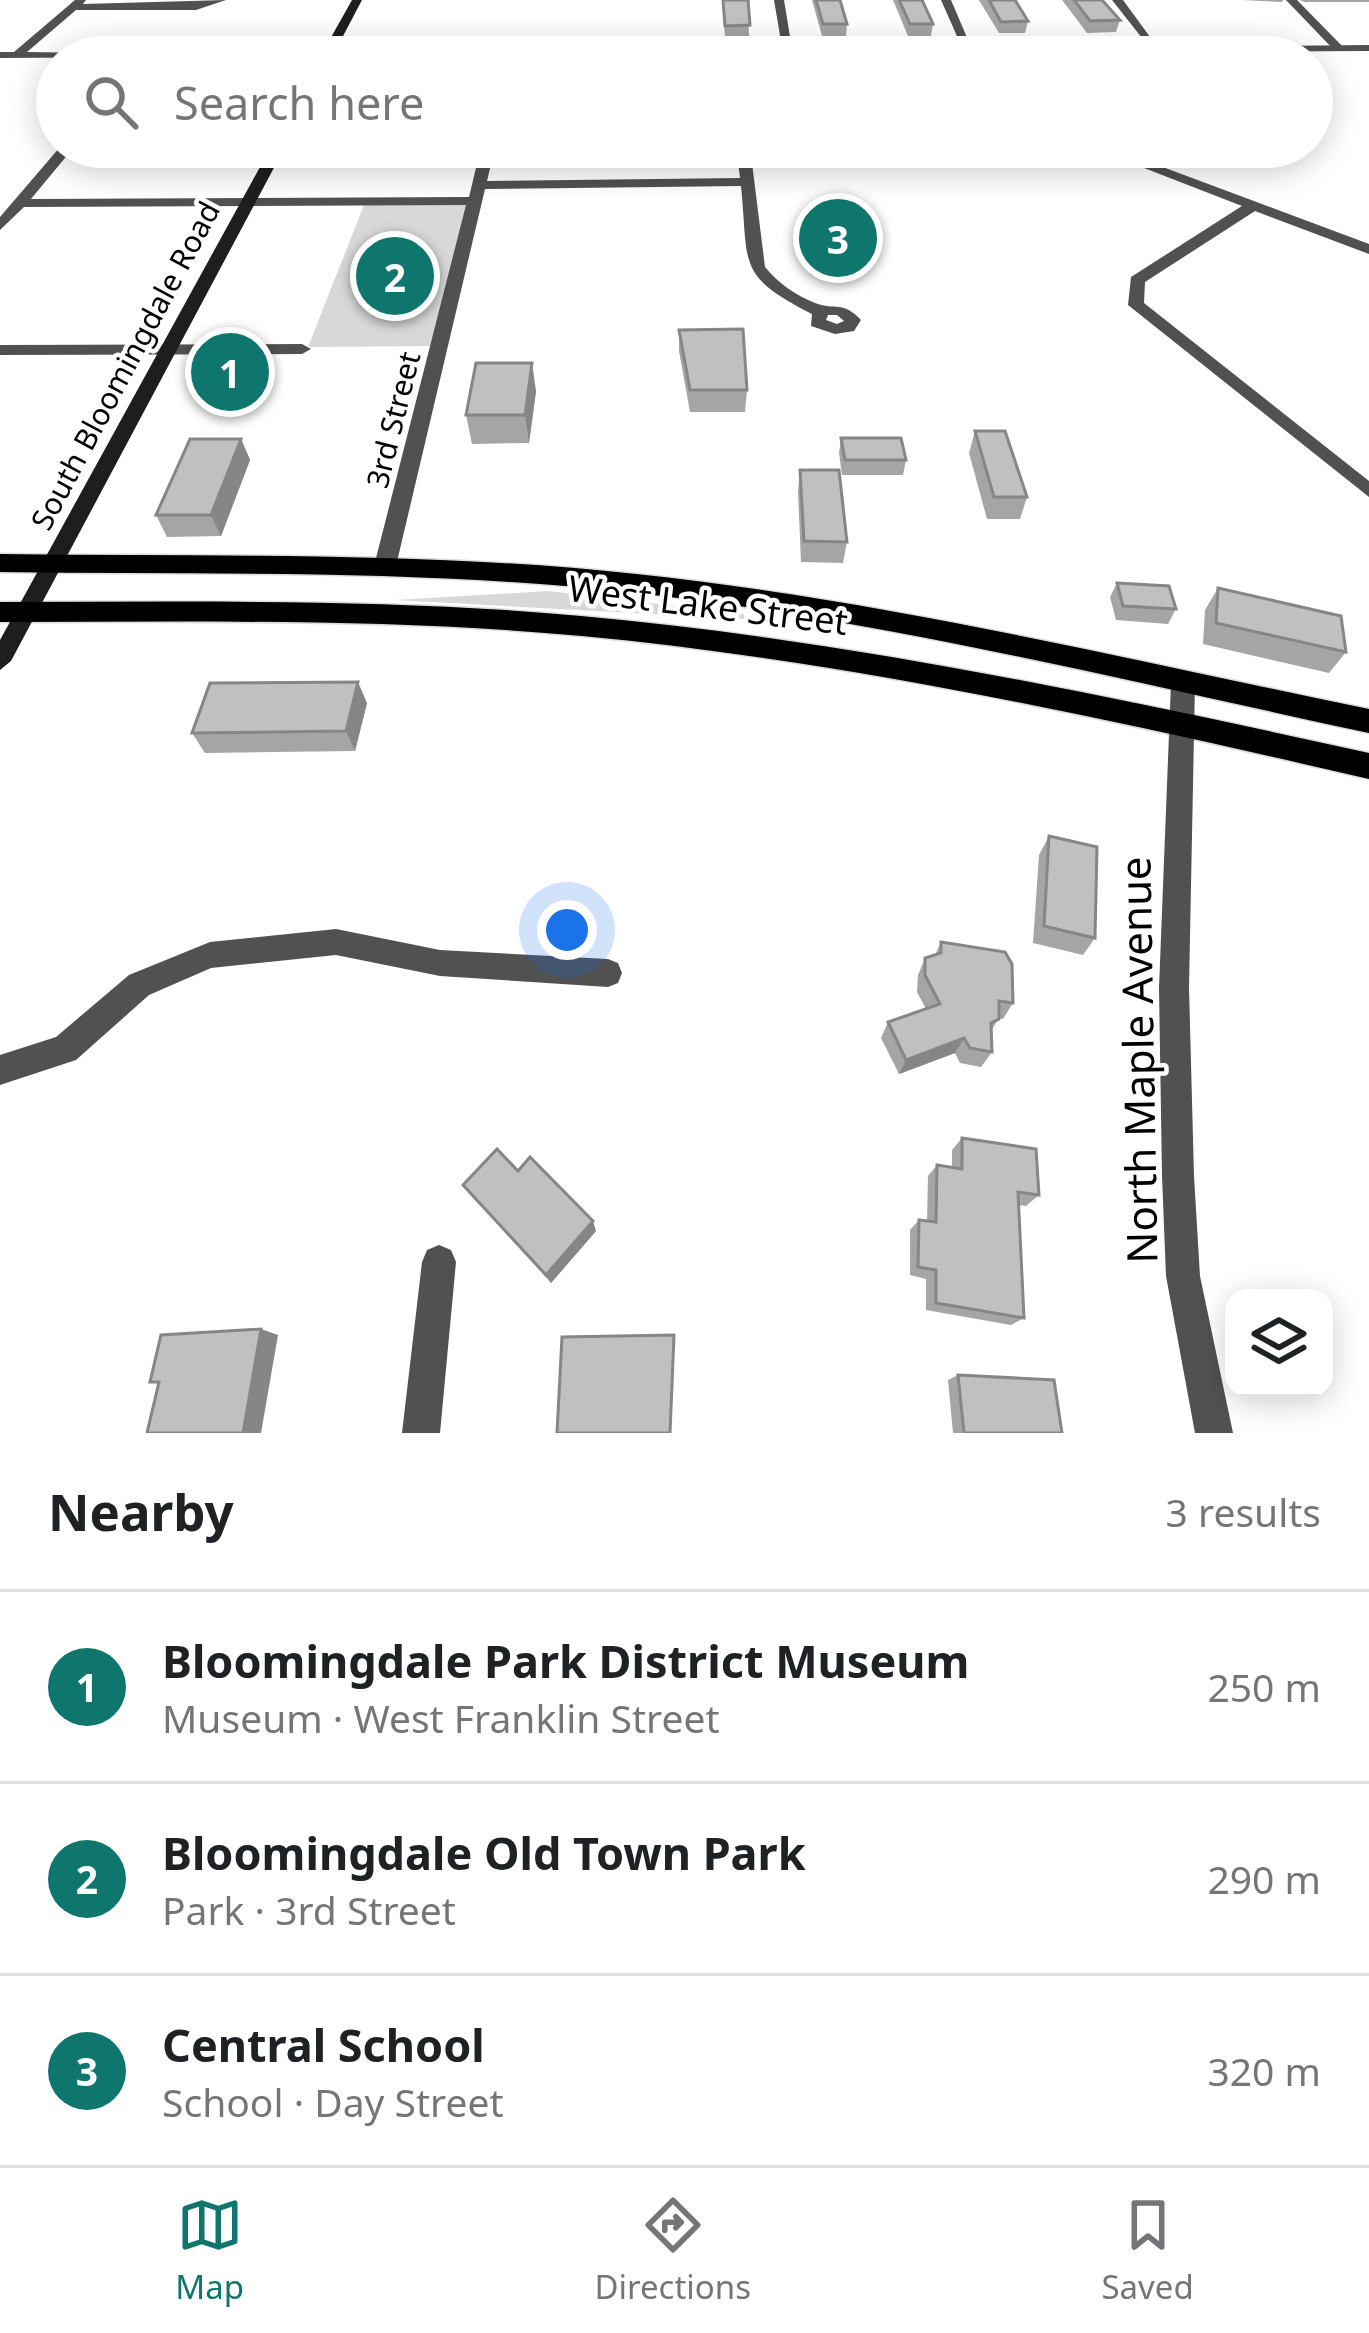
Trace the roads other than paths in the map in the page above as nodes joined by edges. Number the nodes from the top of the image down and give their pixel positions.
1 (221, 0) edge
2 (357, 0) edge
3 (779, 0) edge
4 (946, 0) edge
5 (1117, 0) edge
6 (1291, 0) edge
7 (76, 3) edge
8 (39, 36) edge
9 (337, 36) edge
10 (786, 36) edge
11 (963, 36) edge
12 (1146, 36) edge
13 (1326, 36) edge
14 (36, 38) edge
15 (1333, 43) edge
16 (1369, 48) edge
17 (1333, 49) edge
18 (1339, 49) junction
19 (0, 55) edge
20 (17, 55) junction
21 (36, 55) edge
22 (49, 168) edge
23 (267, 168) edge
24 (484, 168) edge
25 (746, 168) edge
26 (1153, 168) edge
27 (748, 182) junction
28 (478, 194) junction
29 (20, 203) junction
30 (248, 203) junction
31 (1253, 206) junction
32 (0, 226) edge
33 (1369, 249) edge
34 (821, 312) dead end
35 (0, 350) edge
36 (167, 350) junction
37 (302, 350) dead end
38 (1369, 491) edge
39 (0, 563) edge
40 (54, 564) junction
41 (385, 566) junction
42 (13, 612) edge
43 (0, 662) edge
44 (1184, 683) junction
45 (1369, 721) edge
46 (1182, 724) junction
47 (1369, 766) edge
48 (608, 974) dead end
49 (0, 1070) edge
50 (439, 1262) dead end
51 (421, 1433) edge
52 (1214, 1433) edge

1 - 7 street
2 - 9 main road
3 - 10 street
4 - 11 street
5 - 12 street
6 - 13 street
7 - 8 street
14 - 20 street
15 - 18 street
16 - 18 street
17 - 18 street
19 - 20 street
20 - 21 street
22 - 29 street
23 - 30 main road, South Bloomingdale Road
24 - 28 street, 3rd Street
25 - 27 street
26 - 31 street
27 - 28 street
27 - 34 street
28 - 30 street
28 - 41 street, 3rd Street
29 - 30 street
29 - 32 street
30 - 36 main road, South Bloomingdale Road
31 - 33 street
31 - 38 street
35 - 36 street
36 - 37 street
36 - 40 main road, South Bloomingdale Road
39 - 40 main road, West Lake Street
40 - 41 main road, West Lake Street
40 - 42 main road, South Bloomingdale Road
41 - 44 main road, West Lake Street
42 - 43 main road, South Bloomingdale Road
42 - 46 main road, West Lake Street
44 - 45 main road, West Lake Street
44 - 46 street, North Maple Avenue
46 - 47 main road, West Lake Street
46 - 52 street, North Maple Avenue
48 - 49 street
50 - 51 street

